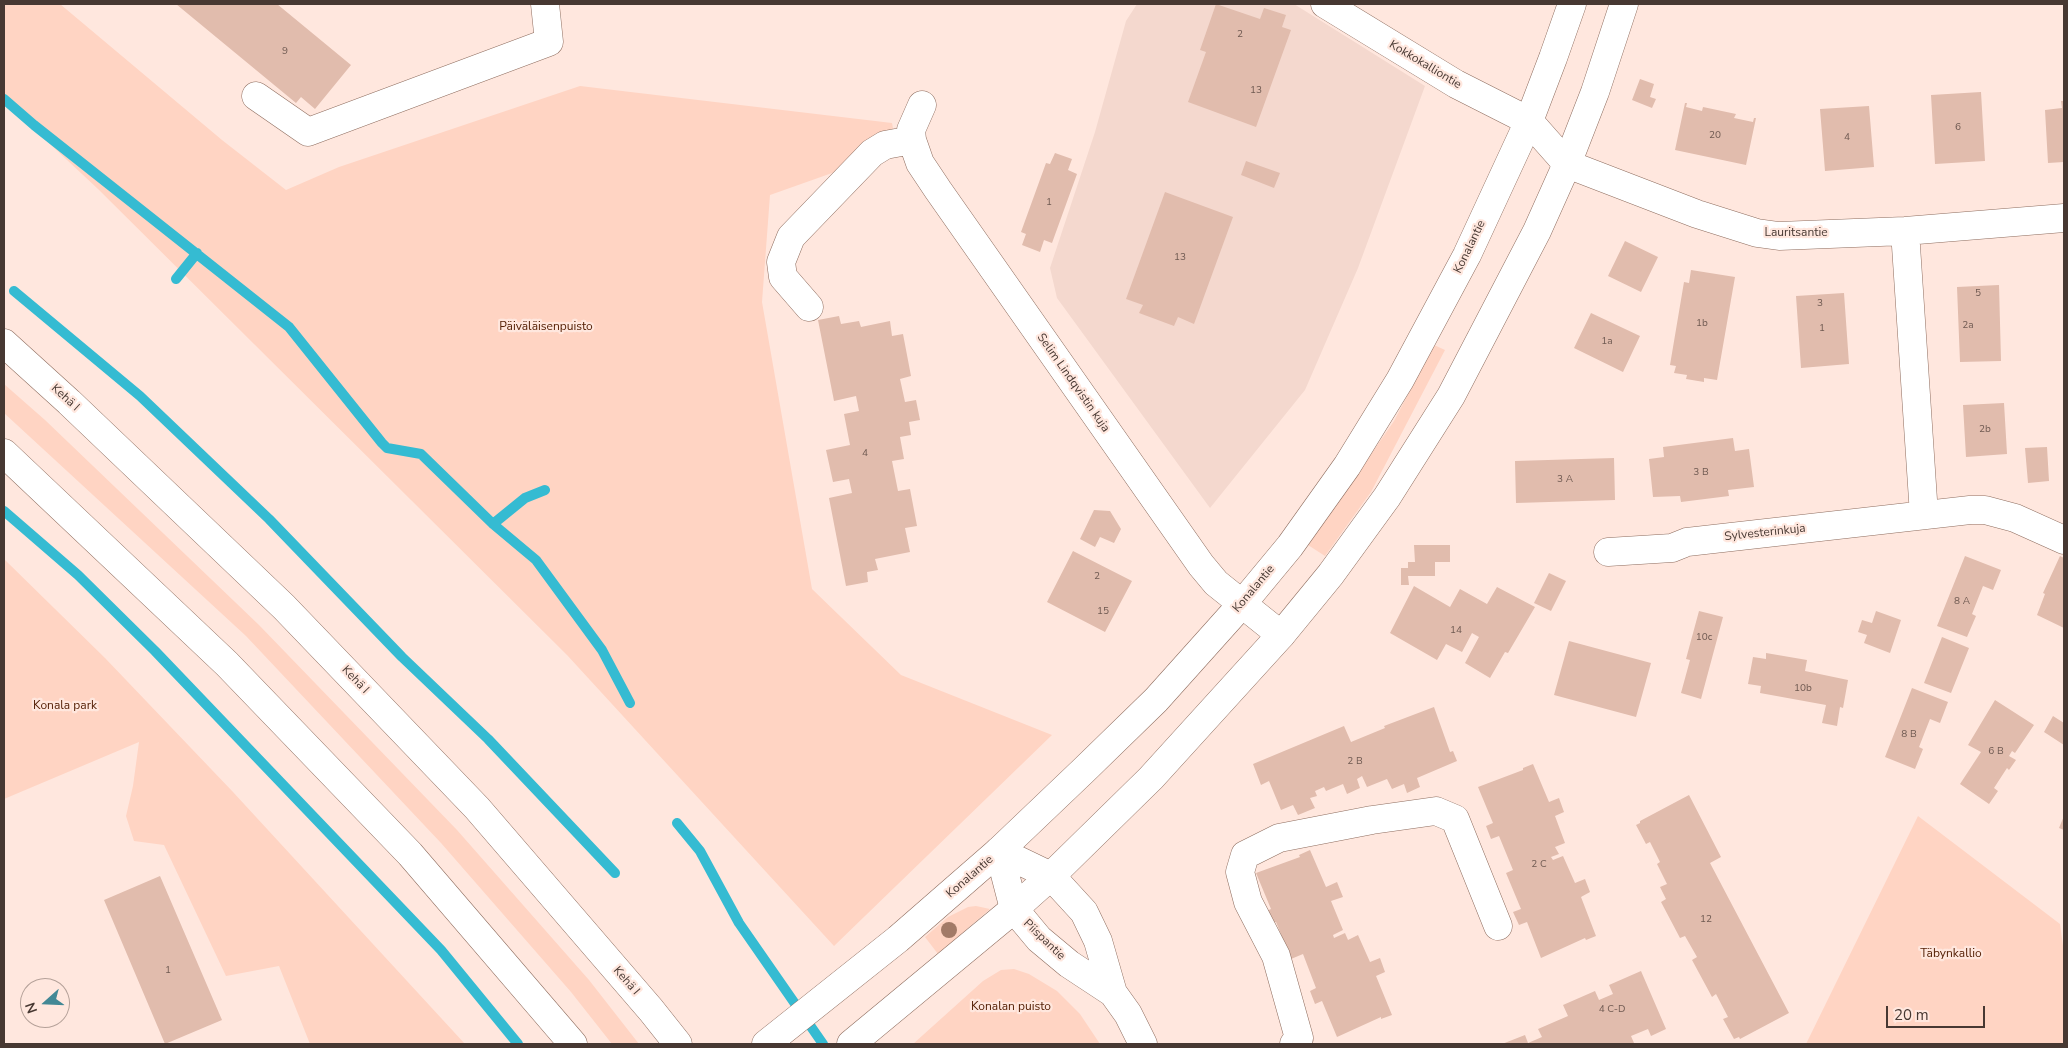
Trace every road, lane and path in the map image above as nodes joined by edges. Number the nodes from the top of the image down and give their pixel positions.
1 (544, 4) edge
2 (1325, 4) edge
3 (1572, 4) edge
4 (1624, 4) edge
5 (256, 96) dead end
6 (922, 105) dead end
7 (1529, 121) junction
8 (912, 140) junction
9 (1567, 164) junction
10 (2064, 218) edge
11 (1905, 231) junction
12 (809, 307) dead end
13 (4, 343) edge
14 (4, 453) edge
15 (1924, 516) junction
16 (2064, 540) edge
17 (1608, 552) dead end
18 (1242, 604) junction
19 (1281, 635) junction
20 (999, 851) junction
21 (1051, 876) junction
22 (1014, 910) junction
23 (1498, 926) dead end
24 (1113, 993) junction
25 (573, 1044) edge
26 (678, 1044) edge
27 (766, 1044) edge
28 (851, 1044) edge
29 (1143, 1044) edge
30 (1294, 1044) edge

1 - 5 main road
2 - 7 main road, Kokkokalliontie
3 - 7 main road, Konalantie
4 - 9 main road
6 - 8 main road
7 - 9 main road, Lauritsantie
7 - 18 main road, Konalantie
8 - 12 main road
8 - 18 main road, Selim Lindqvistin kuja
9 - 11 main road, Lauritsantie
9 - 19 main road
10 - 11 main road, Lauritsantie
11 - 15 main road
13 - 26 main road, Kehä I
14 - 25 main road
15 - 16 main road, Sylvesterinkuja
15 - 17 main road, Sylvesterinkuja
18 - 19 main road, Selim Lindqvistin kuja
18 - 20 main road, Konalantie
19 - 21 main road
20 - 21 main road, Piispantie
20 - 22 main road, Piispantie
20 - 27 main road, Konalantie
21 - 22 main road
21 - 24 main road, Piispantie
22 - 24 main road, Piispantie
22 - 28 main road
23 - 30 main road
24 - 29 main road, Piispantie

